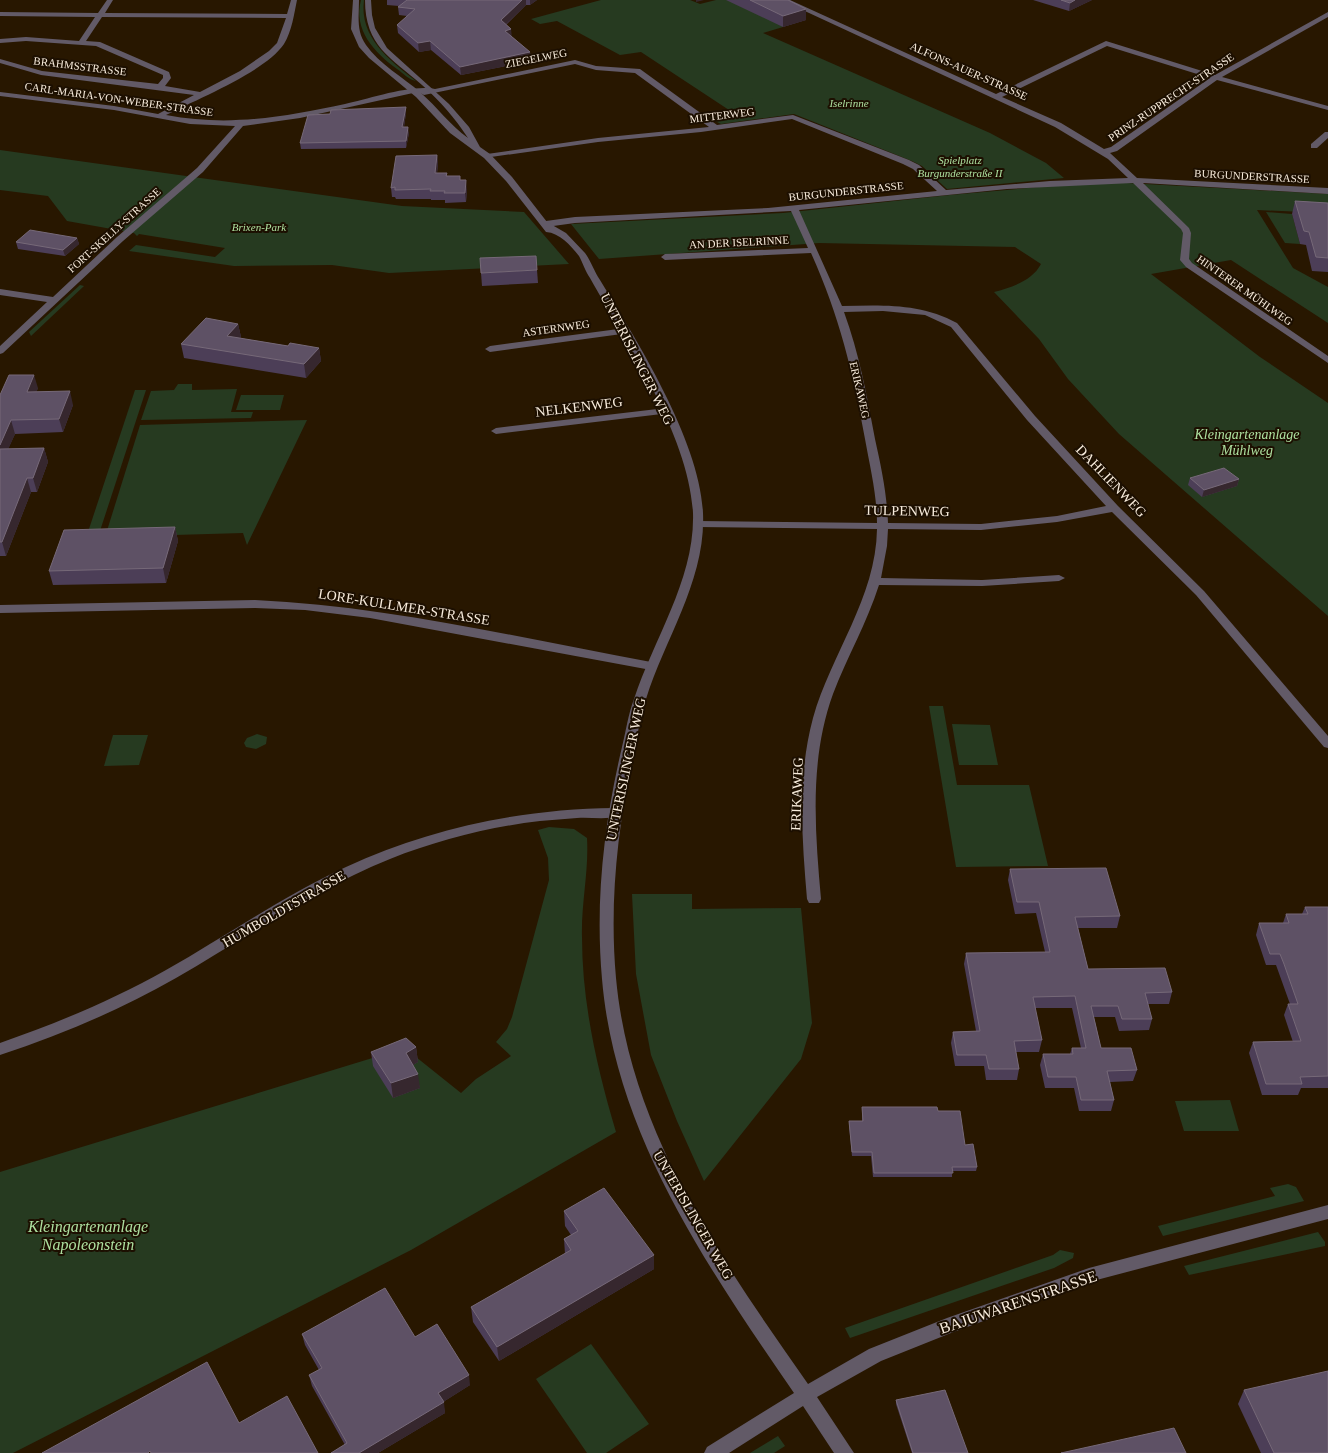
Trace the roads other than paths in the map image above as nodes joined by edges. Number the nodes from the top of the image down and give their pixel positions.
1 (110, 0) edge
2 (294, 0) edge
3 (356, 0) edge
4 (368, 0) edge
5 (784, 0) edge
6 (0, 14) edge
7 (101, 14) junction
8 (1328, 14) edge
9 (289, 16) junction
10 (0, 41) edge
11 (81, 43) junction
12 (0, 61) edge
13 (1215, 78) junction
14 (160, 88) junction
15 (432, 90) junction
16 (416, 93) junction
17 (0, 94) edge
18 (200, 94) junction
19 (998, 96) junction
20 (1328, 108) edge
21 (159, 116) junction
22 (241, 124) junction
23 (716, 128) junction
24 (1328, 134) edge
25 (1314, 146) dead end
26 (477, 148) junction
27 (1104, 152) junction
28 (486, 156) junction
29 (1135, 180) junction
30 (1328, 191) edge
31 (943, 192) junction
32 (794, 208) junction
33 (546, 224) junction
34 (814, 250) junction
35 (665, 257) dead end
36 (0, 292) edge
37 (55, 300) junction
38 (838, 309) junction
39 (626, 331) junction
40 (490, 349) dead end
41 (0, 351) edge
42 (1328, 360) edge
43 (666, 411) junction
44 (496, 431) dead end
45 (1114, 508) junction
46 (698, 524) junction
47 (882, 526) junction
48 (1060, 578) dead end
49 (875, 581) junction
50 (0, 610) edge
51 (651, 666) junction
52 (1328, 744) edge
53 (614, 813) junction
54 (814, 899) dead end
55 (0, 1049) edge
56 (1328, 1212) edge
57 (805, 1395) junction
58 (713, 1453) edge
59 (845, 1453) edge

1 - 7 street
2 - 9 street
3 - 16 street
4 - 15 street
5 - 19 street, ALFONS-AUER-STRASSE
6 - 7 street
7 - 9 street
7 - 11 street
8 - 13 street, PRINZ-RUPPRECHT-STRASSE
9 - 18 street
10 - 11 street, BRAHMSSTRASSE
11 - 14 street, BRAHMSSTRASSE
12 - 14 street, BRAHMSSTRASSE
13 - 19 street
13 - 20 street
13 - 27 street, PRINZ-RUPPRECHT-STRASSE
14 - 18 street, BRAHMSSTRASSE
15 - 16 street, ZIEGELWEG
15 - 23 street, ZIEGELWEG
15 - 26 street
16 - 22 street, CARL-MARIA-VON-WEBER-STRASSE
16 - 26 street
17 - 21 street, CARL-MARIA-VON-WEBER-STRASSE
18 - 21 street
19 - 27 street, ALFONS-AUER-STRASSE
21 - 22 street, CARL-MARIA-VON-WEBER-STRASSE
22 - 37 street, FORT-SKELLY-STRASSE
23 - 28 street, MITTERWEG
23 - 31 street, MITTERWEG
24 - 25 street
26 - 28 street, UNTERISLINGER WEG
27 - 29 street, ALFONS-AUER-STRASSE
28 - 33 street, UNTERISLINGER WEG
29 - 30 street, BURGUNDERSTRASSE
29 - 31 street, BURGUNDERSTRASSE
29 - 42 street, HINTERER MÜHLWEG
31 - 32 street, BURGUNDERSTRASSE
32 - 33 street, BURGUNDERSTRASSE
32 - 34 street, ERIKAWEG
33 - 39 street, UNTERISLINGER WEG
34 - 35 street, AN DER ISELRINNE
34 - 38 street, ERIKAWEG
36 - 37 street
37 - 41 street, FORT-SKELLY-STRASSE
38 - 45 street, DAHLIENWEG
38 - 47 street, ERIKAWEG
39 - 40 street, ASTERNWEG
39 - 43 street, UNTERISLINGER WEG
43 - 44 street, NELKENWEG
43 - 46 street, UNTERISLINGER WEG
45 - 47 street, TULPENWEG
45 - 52 street, DAHLIENWEG
46 - 47 street, TULPENWEG
46 - 51 street, UNTERISLINGER WEG
47 - 49 street, ERIKAWEG
48 - 49 street
49 - 54 street, ERIKAWEG
50 - 51 street, LORE-KULLMER-STRASSE
51 - 53 street, UNTERISLINGER WEG
53 - 55 street, HUMBOLDTSTRASSE
53 - 57 street, UNTERISLINGER WEG
56 - 57 street, BAJUWARENSTRASSE
57 - 58 street, BAJUWARENSTRASSE
57 - 59 street, UNTERISLINGER WEG

